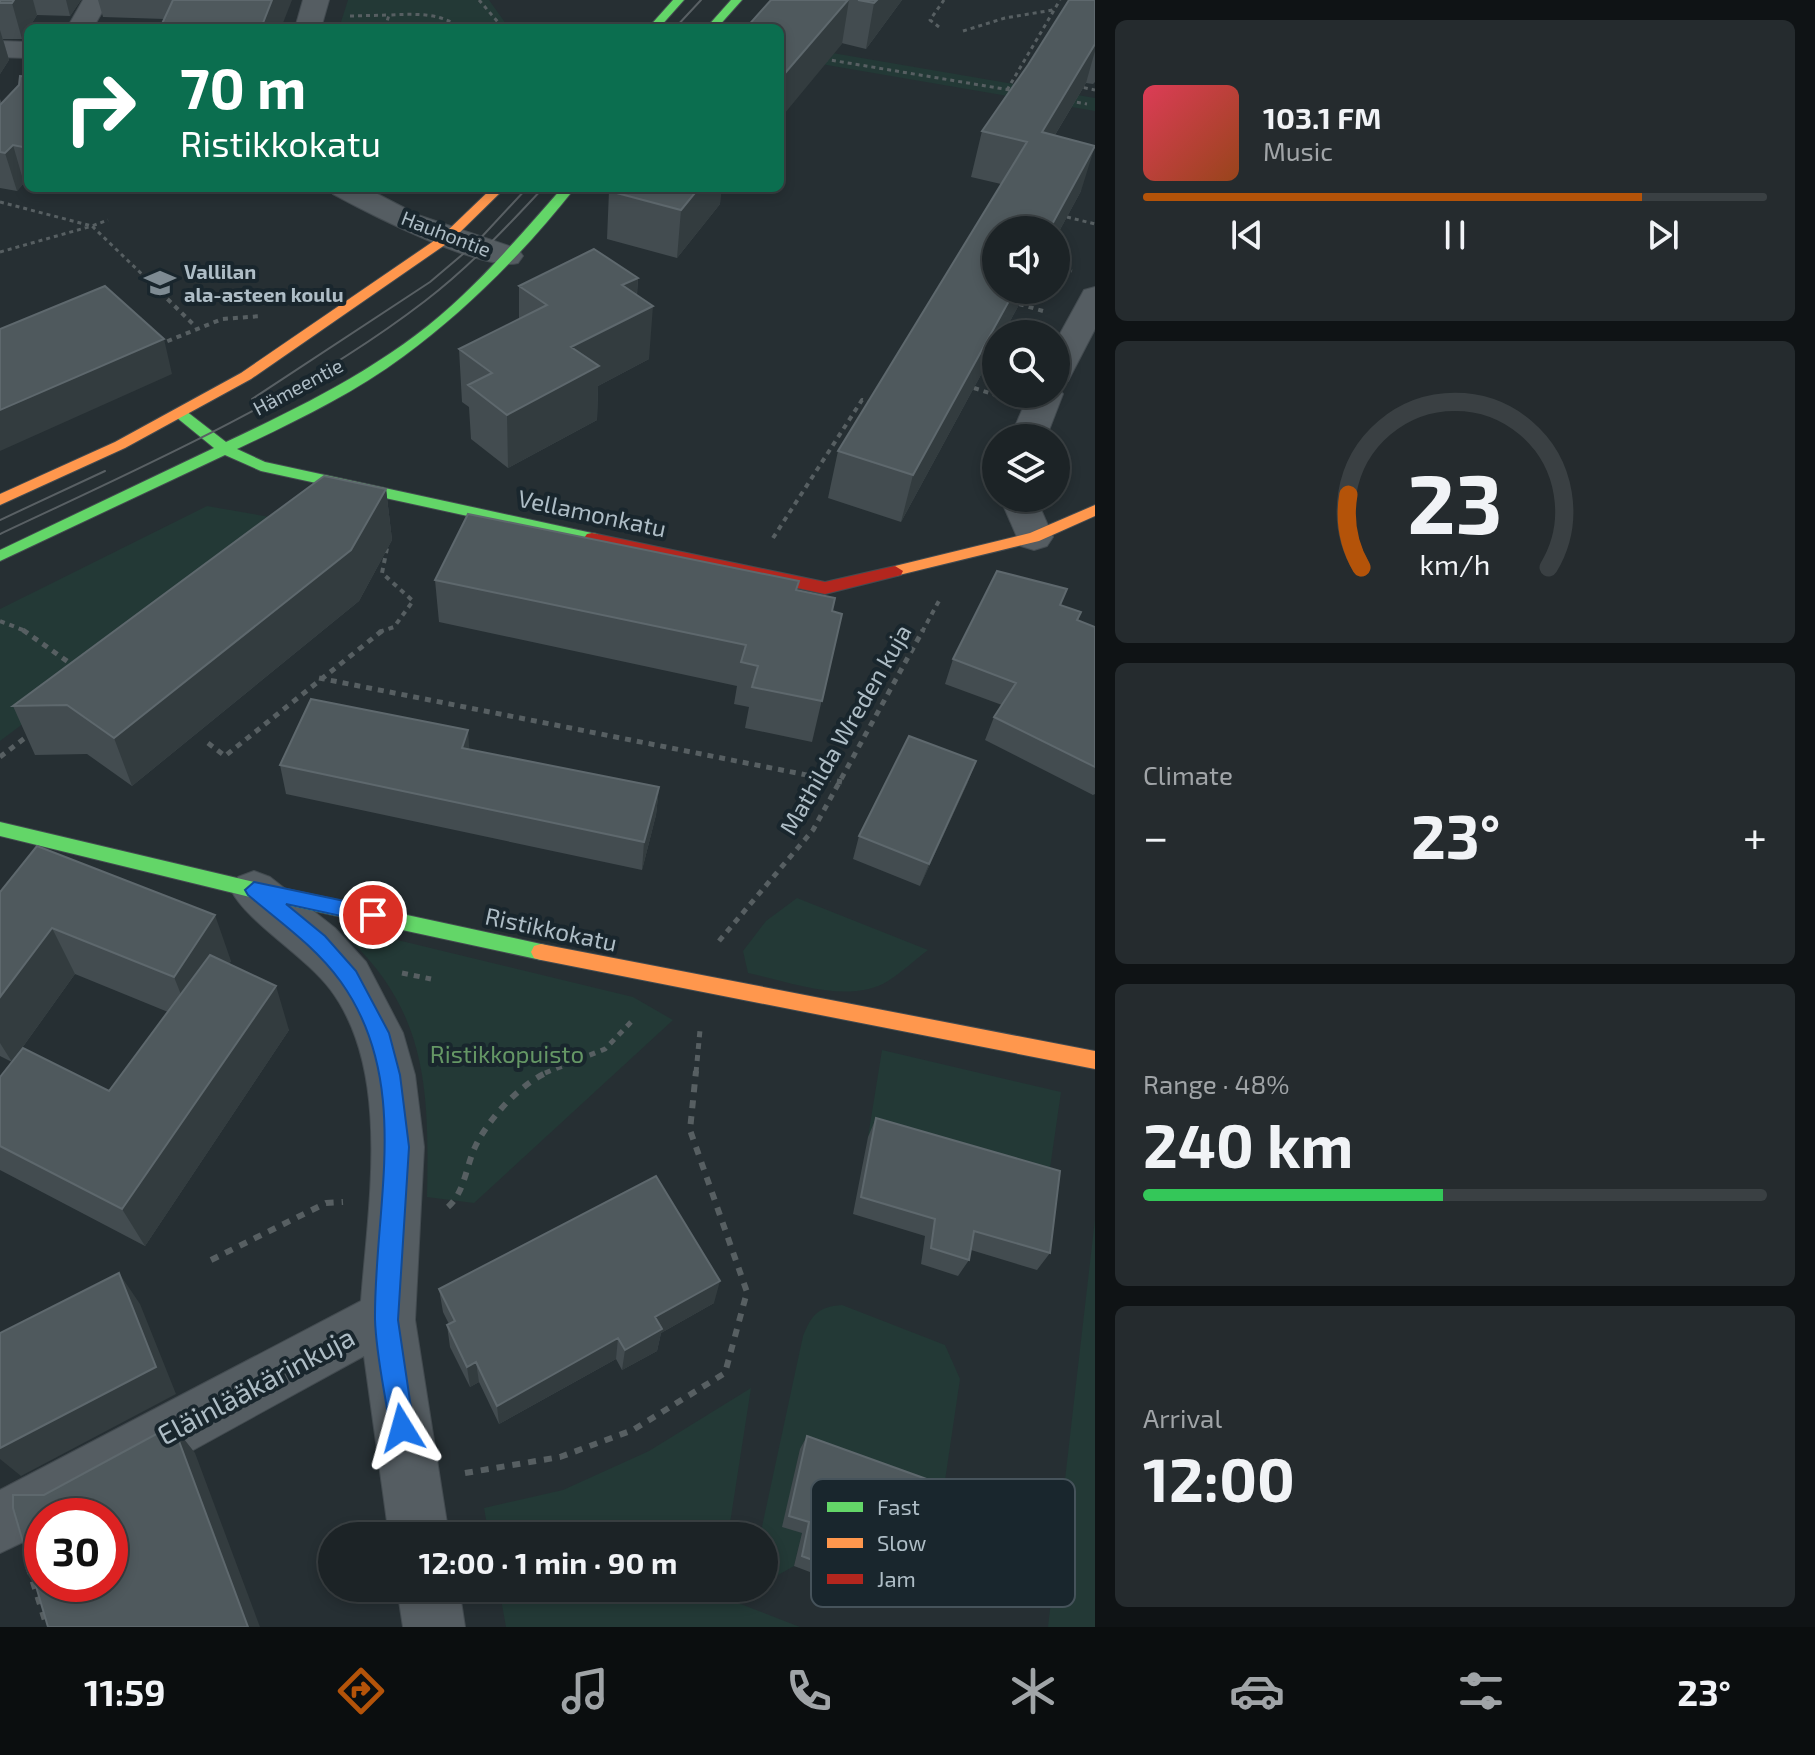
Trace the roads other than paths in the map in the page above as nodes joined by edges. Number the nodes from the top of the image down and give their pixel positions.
1 (96, 0) edge
2 (316, 0) edge
3 (679, 0) edge
4 (737, 0) edge
5 (82, 24) edge
6 (309, 24) edge
7 (657, 24) edge
8 (715, 24) edge
9 (0, 49) edge
10 (24, 50) edge
11 (352, 192) edge
12 (495, 192) edge
13 (565, 192) edge
14 (448, 237) junction
15 (507, 256) junction
16 (1095, 297) edge
17 (1070, 346) edge
18 (181, 414) junction
19 (225, 449) junction
20 (0, 500) edge
21 (1095, 510) edge
22 (1024, 512) edge
23 (1034, 537) junction
24 (0, 556) edge
25 (0, 829) edge
26 (254, 890) junction
27 (1095, 1060) edge
28 (387, 1320) junction
29 (416, 1522) edge
30 (0, 1523) edge
31 (430, 1602) edge
32 (434, 1627) edge

1 - 5 street
2 - 6 street
3 - 7 street
4 - 8 street
9 - 10 street
11 - 14 street, Hauhontie
12 - 14 street, Hämeentie
13 - 15 street, Hämeentie
14 - 15 street, Hauhontie
14 - 18 street, Hämeentie
15 - 19 street, Hämeentie
16 - 17 street
18 - 19 street, Vellamonkatu
18 - 20 street, Hämeentie
19 - 23 street, Vellamonkatu
19 - 24 street, Hämeentie
21 - 23 street, Vellamonkatu
22 - 23 street
25 - 26 street, Ristikkokatu
26 - 27 street, Ristikkokatu
26 - 28 street
28 - 29 street
28 - 30 street, Eläinlääkärinkuja
31 - 32 street

